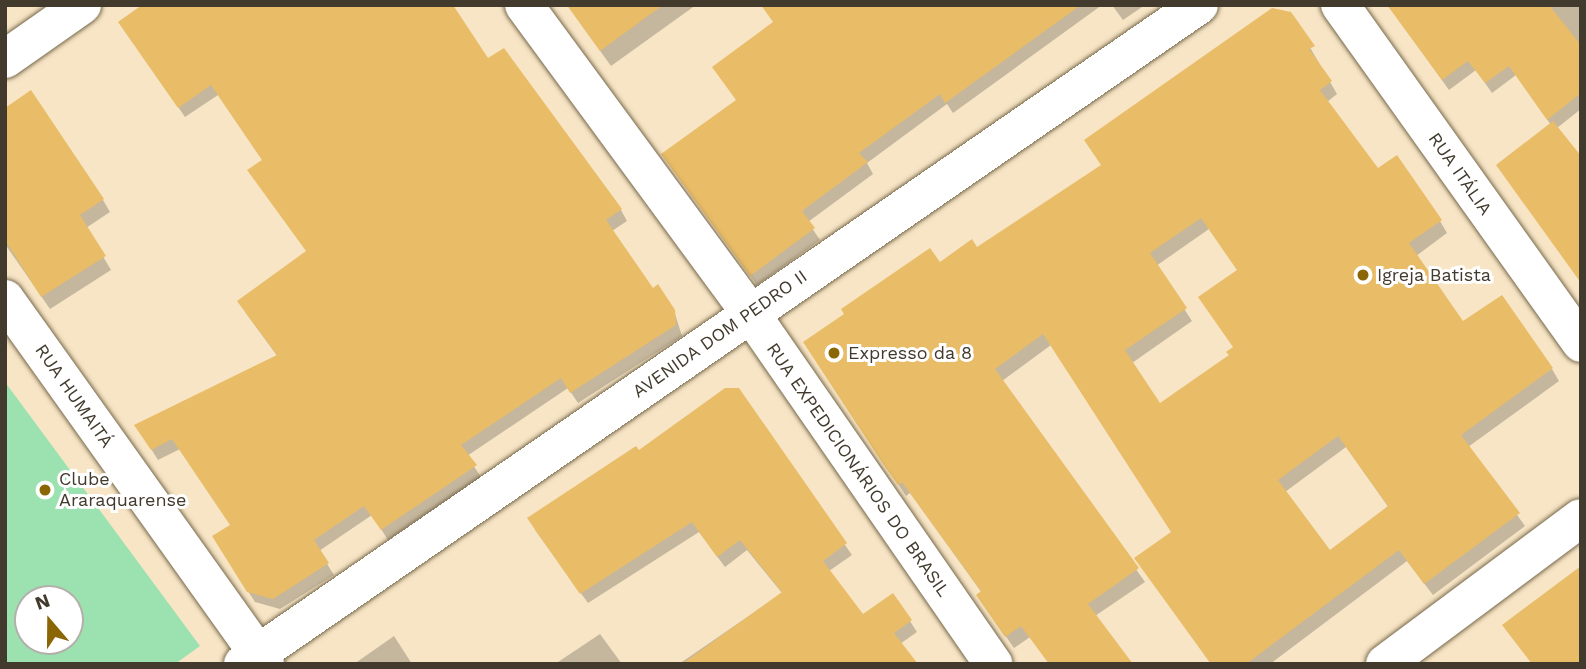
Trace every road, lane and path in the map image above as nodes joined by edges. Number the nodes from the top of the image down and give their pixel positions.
1 (82, 5) edge
2 (524, 5) edge
3 (1199, 5) edge
4 (1340, 5) edge
5 (5, 59) edge
6 (5, 299) edge
7 (751, 314) junction
8 (1581, 343) edge
9 (1581, 518) edge
10 (255, 660) edge
11 (993, 664) edge
12 (1385, 664) edge

1 - 5 street
2 - 7 street, RUA EXPEDICIONÁRIOS DO BRASIL
3 - 7 street, AVENIDA DOM PEDRO II
4 - 8 street, RUA ITÁLIA
6 - 10 street, RUA HUMAITÁ
7 - 10 street, AVENIDA DOM PEDRO II
7 - 11 street, RUA EXPEDICIONÁRIOS DO BRASIL
9 - 12 street

